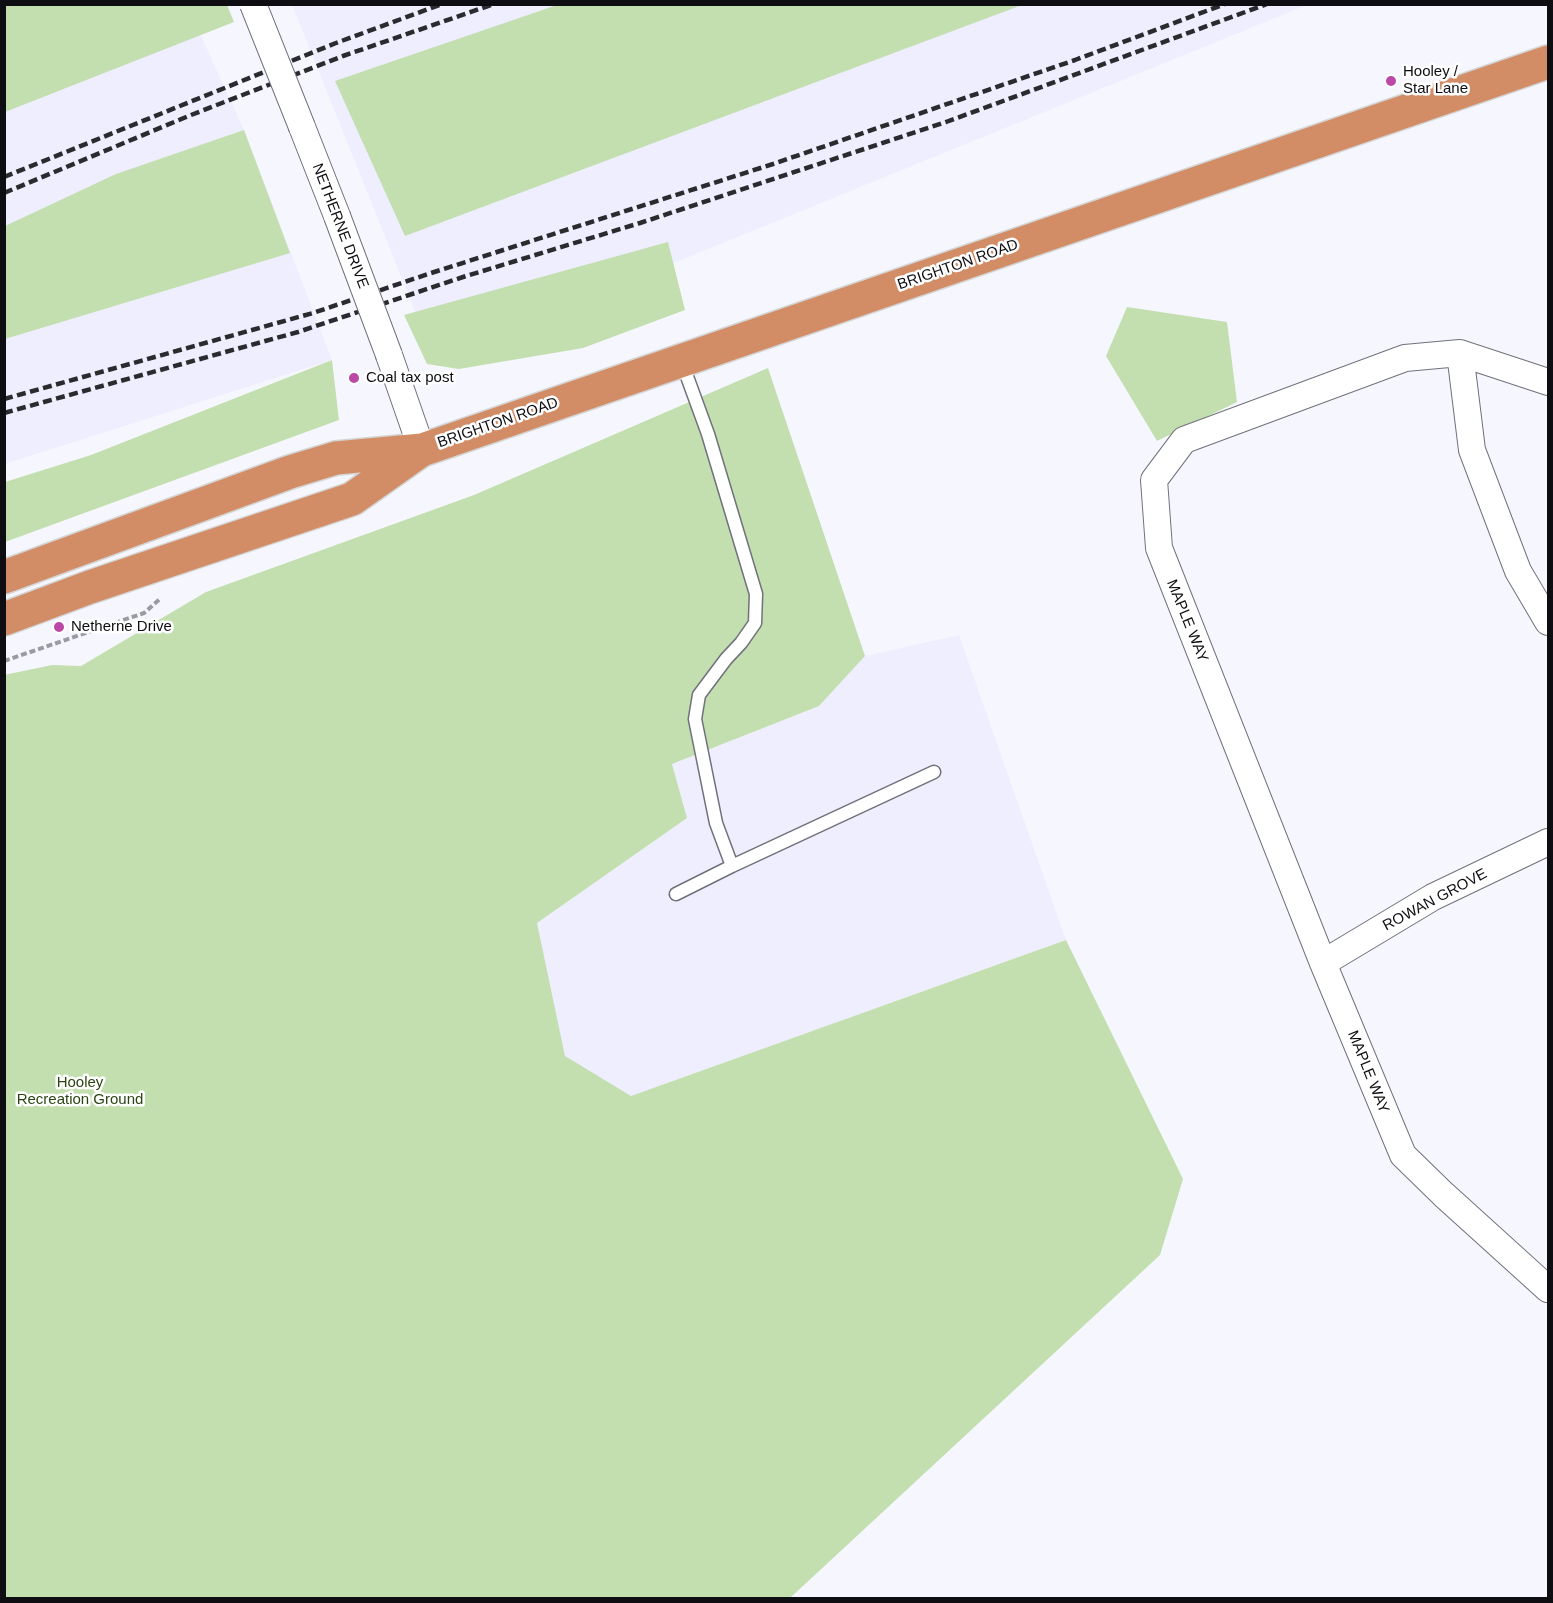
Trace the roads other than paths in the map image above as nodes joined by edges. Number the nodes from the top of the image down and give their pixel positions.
1 (253, 4) edge
2 (1548, 62) edge
3 (1548, 75) edge
4 (1495, 82) junction
5 (1460, 353) junction
6 (681, 360) junction
7 (1548, 382) edge
8 (422, 450) junction
9 (4, 577) edge
10 (4, 619) edge
11 (1548, 622) edge
12 (934, 772) dead end
13 (1548, 842) edge
14 (732, 866) junction
15 (676, 894) dead end
16 (1323, 963) junction
17 (1548, 1289) edge

1 - 8 street, NETHERNE DRIVE, bridge
2 - 4 highway, BRIGHTON ROAD
3 - 4 highway, BRIGHTON ROAD
4 - 6 highway, BRIGHTON ROAD
5 - 7 street
5 - 11 street
5 - 16 street, MAPLE WAY
6 - 8 highway, BRIGHTON ROAD
6 - 14 lane
8 - 9 highway, BRIGHTON ROAD
8 - 10 highway, BRIGHTON ROAD
12 - 14 lane
13 - 16 street, ROWAN GROVE
14 - 15 lane
16 - 17 street, MAPLE WAY

